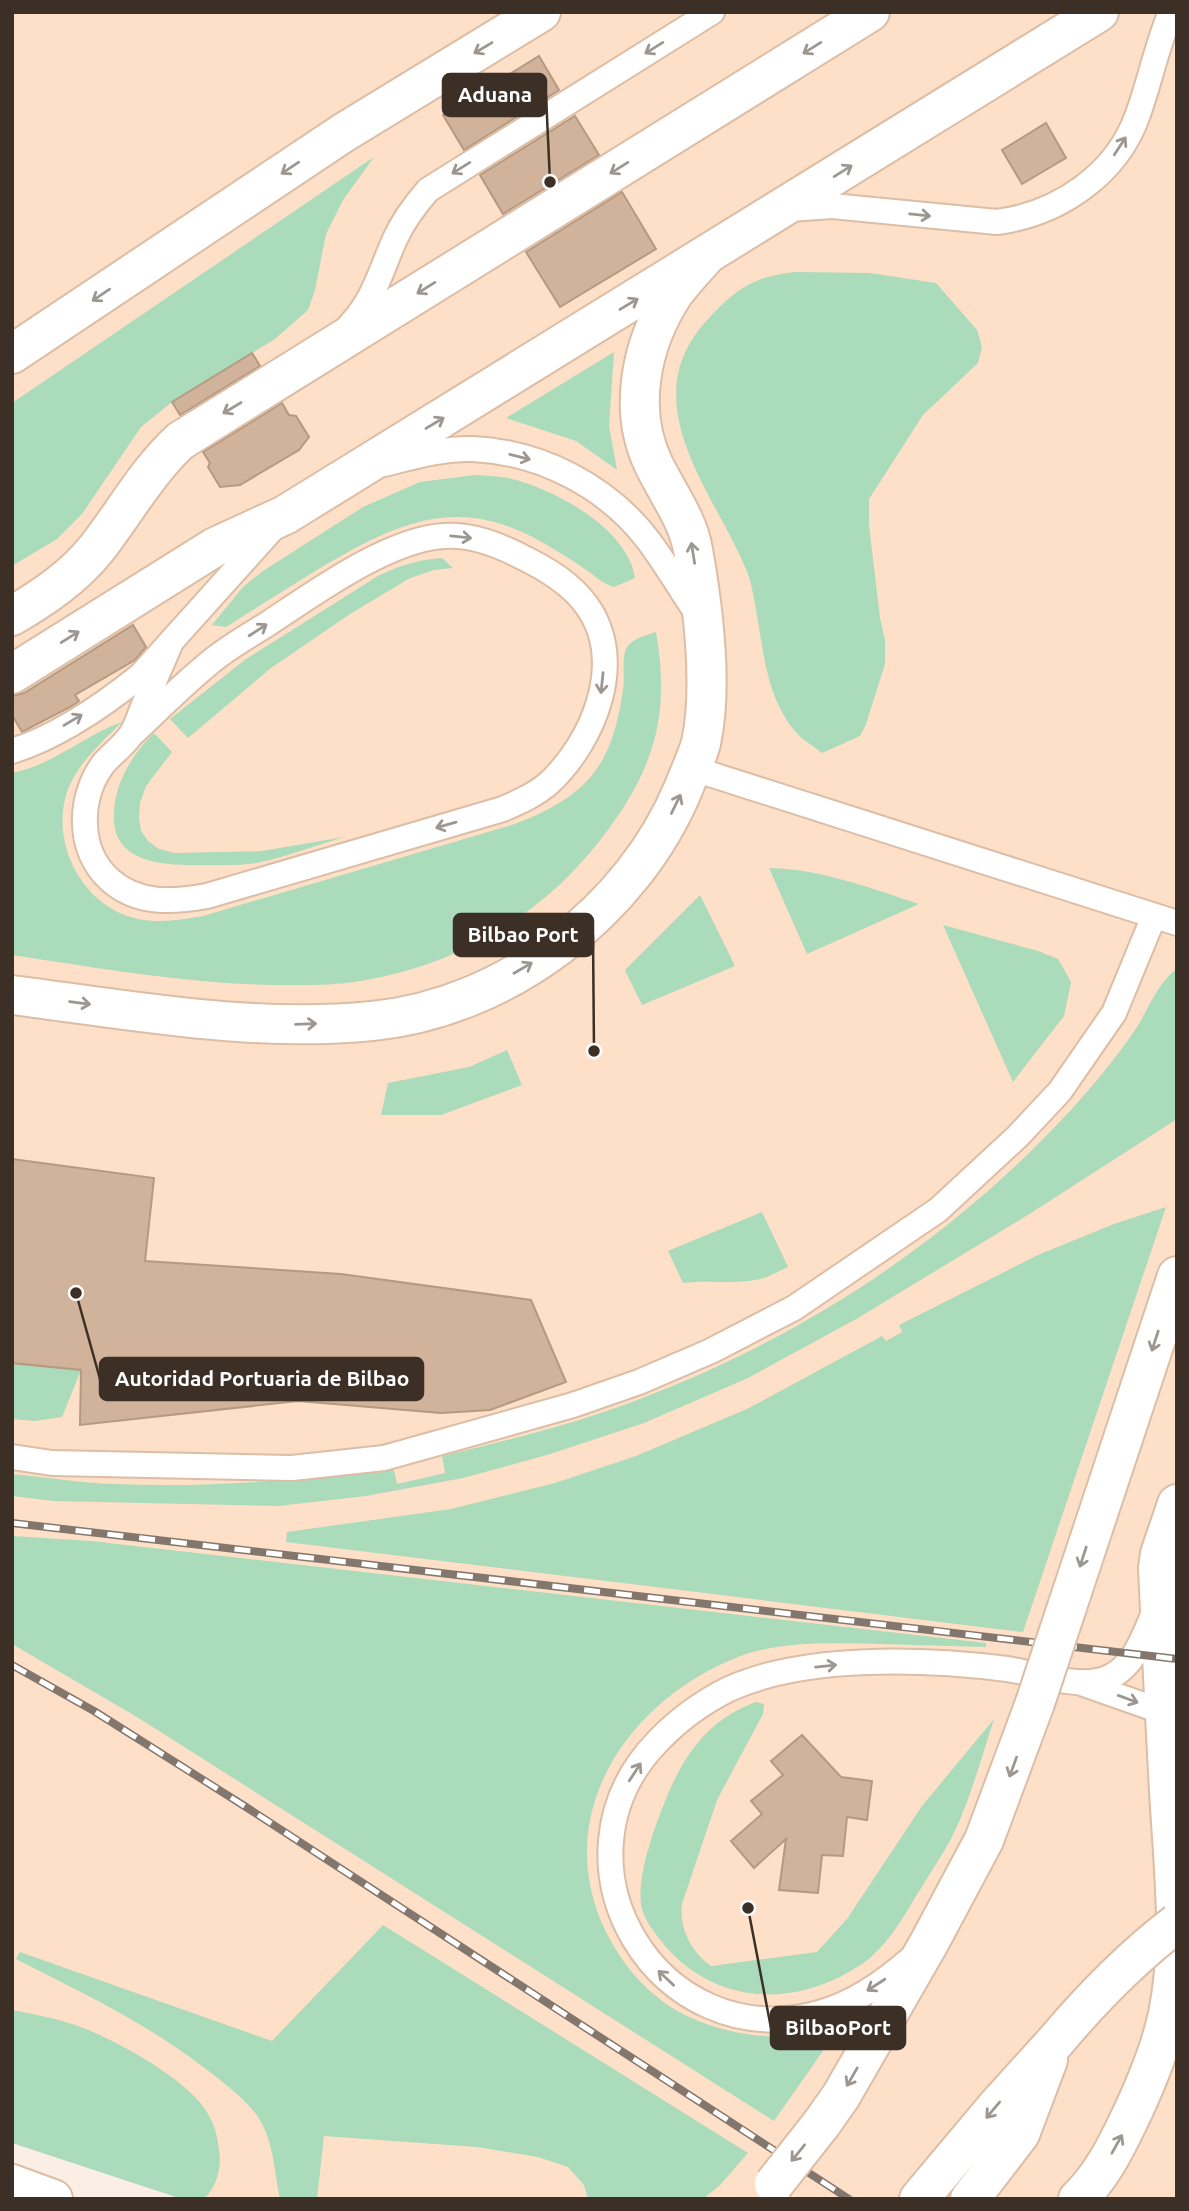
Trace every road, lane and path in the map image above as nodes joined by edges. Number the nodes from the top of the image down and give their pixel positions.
1 (541, 12) edge
2 (712, 12) edge
3 (870, 12) edge
4 (1099, 12) edge
5 (1171, 12) edge
6 (779, 211) junction
7 (704, 258) junction
8 (12, 354) edge
9 (311, 360) junction
10 (356, 471) junction
11 (285, 515) junction
12 (12, 616) edge
13 (702, 621) junction
14 (171, 642) junction
15 (213, 659) junction
16 (12, 674) edge
17 (154, 681) junction
18 (117, 694) junction
19 (131, 735) junction
20 (12, 751) edge
21 (691, 768) junction
22 (1165, 920) edge
23 (12, 995) edge
24 (1177, 1276) edge
25 (12, 1457) edge
26 (1177, 1504) edge
27 (1165, 1593) edge
28 (1080, 1682) junction
29 (1171, 1714) edge
30 (1173, 1780) edge
31 (1177, 1923) edge
32 (929, 1943) junction
33 (1055, 2042) junction
34 (12, 2184) edge
35 (766, 2191) edge
36 (1086, 2193) edge
37 (54, 2199) edge
38 (919, 2199) edge
39 (970, 2199) edge

1 -> 8 street
2 -> 9 lane
3 -> 9 street
6 -> 4 street
6 -> 5 lane
6 - 7 street
10 -> 7 street
13 -> 7 street
9 -> 12 street
10 - 11 street
10 -> 13 lane
11 - 14 lane
16 -> 11 street
13 - 21 street
14 - 17 lane
14 - 18 lane
15 - 17 lane
15 - 19 lane
15 -> 19 lane
17 - 18 lane
17 - 19 lane
20 -> 18 lane
21 - 22 lane
23 -> 21 street
22 - 25 lane
24 -> 32 street, bridge
26 - 27 street
27 - 28 lane
27 - 29 street
28 -> 29 lane
32 -> 28 lane
29 - 30 street
36 -> 30 street
31 - 33 street, bridge
32 -> 35 street, bridge
33 -> 38 street
33 - 39 street
34 - 37 street

